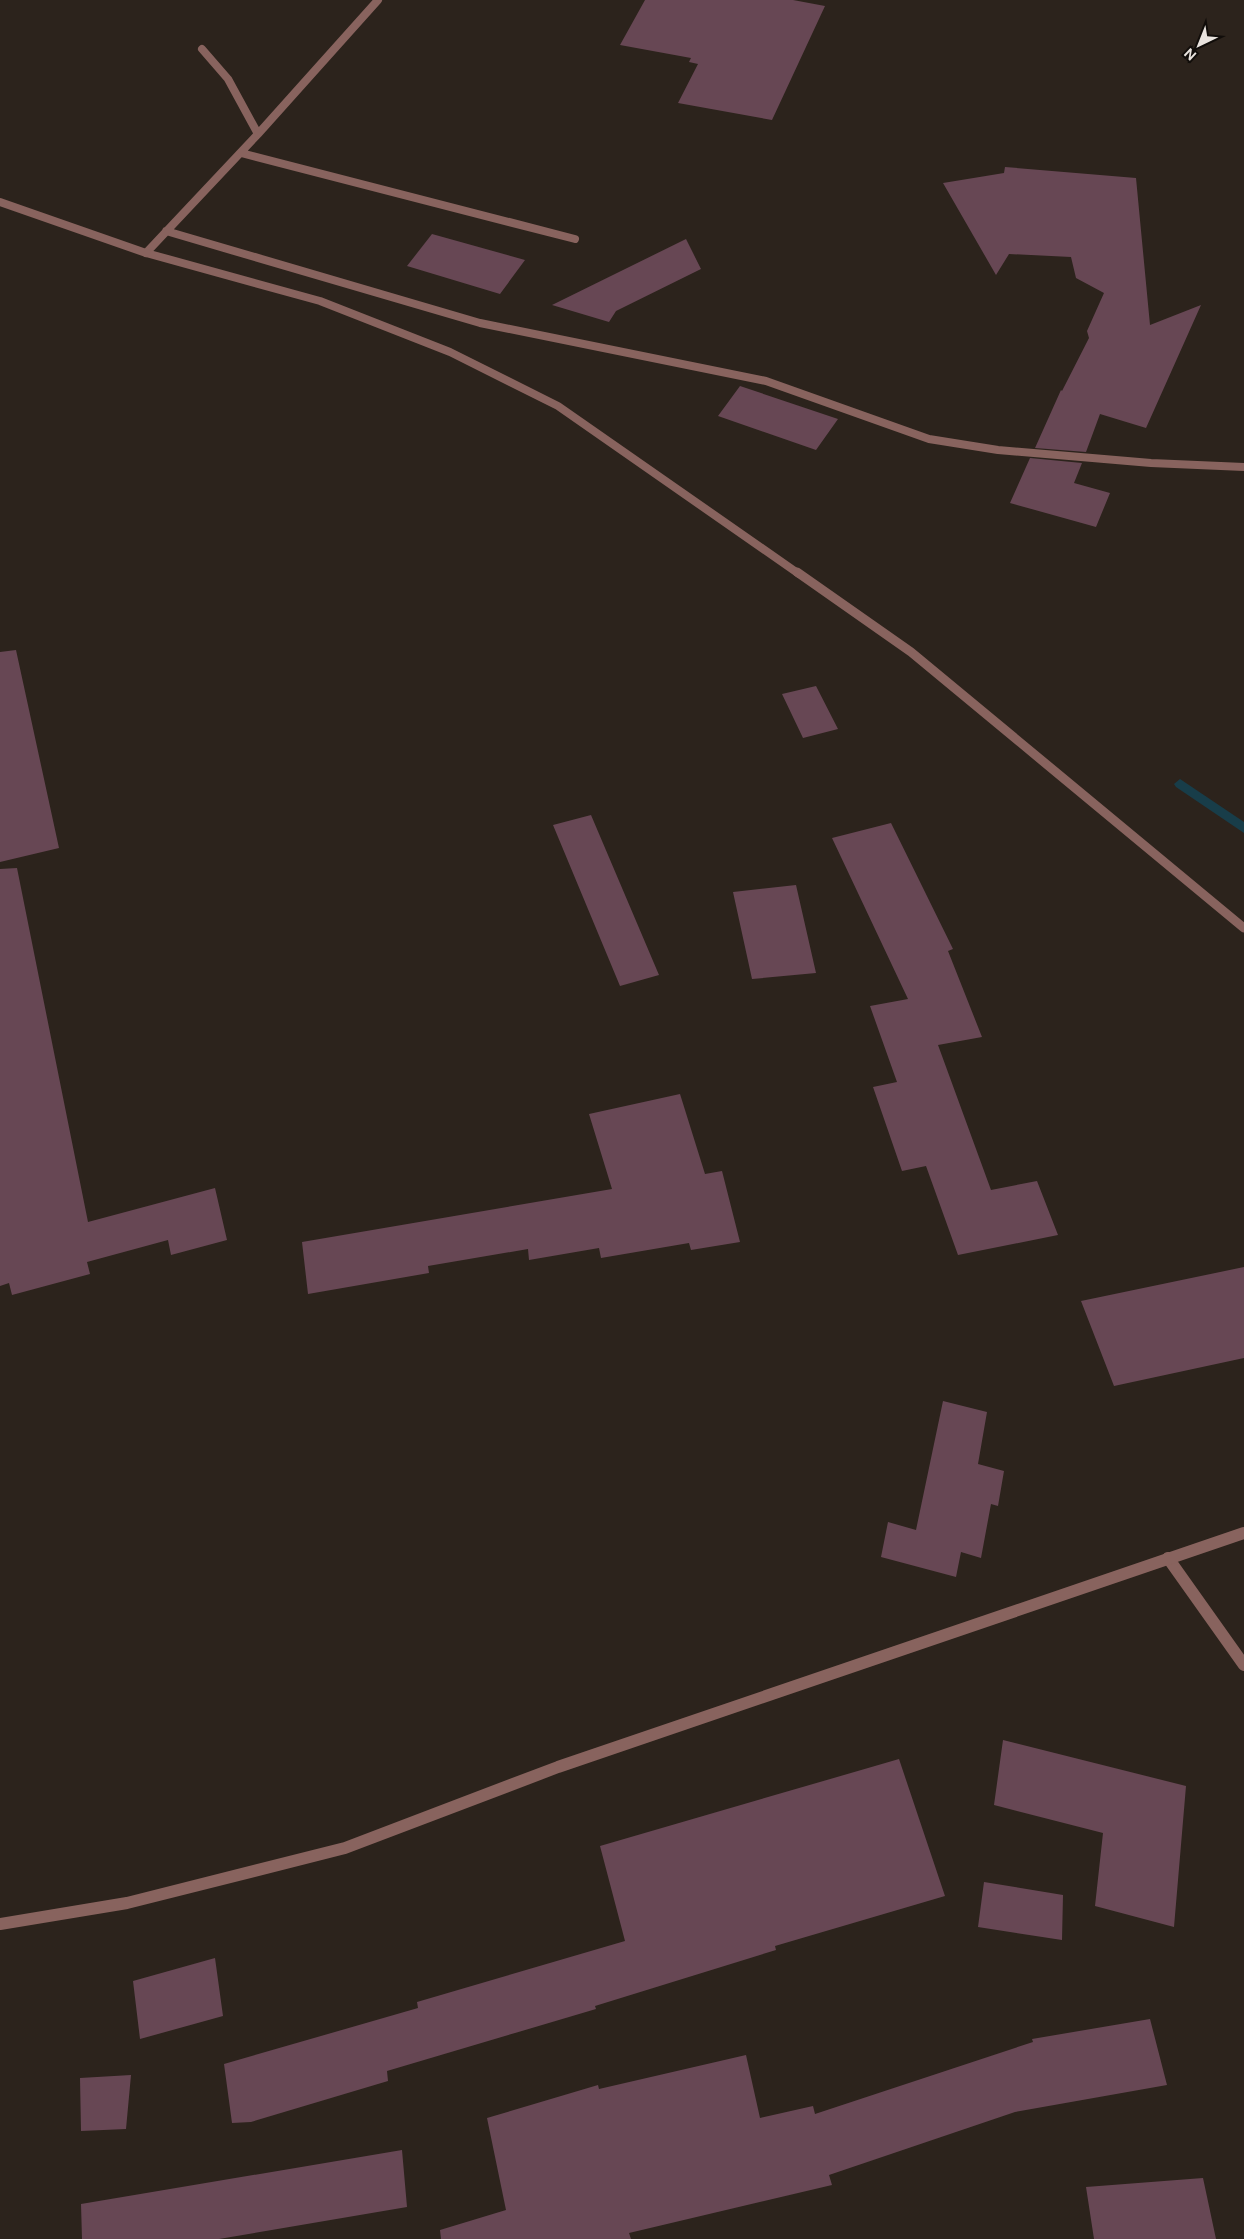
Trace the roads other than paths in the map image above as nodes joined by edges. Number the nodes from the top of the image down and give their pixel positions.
1 (378, 0) edge
2 (202, 49) dead end
3 (258, 134) junction
4 (240, 153) junction
5 (0, 202) edge
6 (166, 231) junction
7 (575, 239) dead end
8 (146, 252) junction
9 (1244, 467) edge
10 (1244, 928) edge
11 (1244, 1533) edge
12 (1168, 1558) junction
13 (1244, 1665) edge
14 (0, 1924) edge

1 - 3 street
2 - 3 street
3 - 4 street
4 - 6 street
4 - 7 street
5 - 8 street
6 - 8 street
6 - 9 street
8 - 10 street
11 - 12 street
12 - 13 street
12 - 14 street

